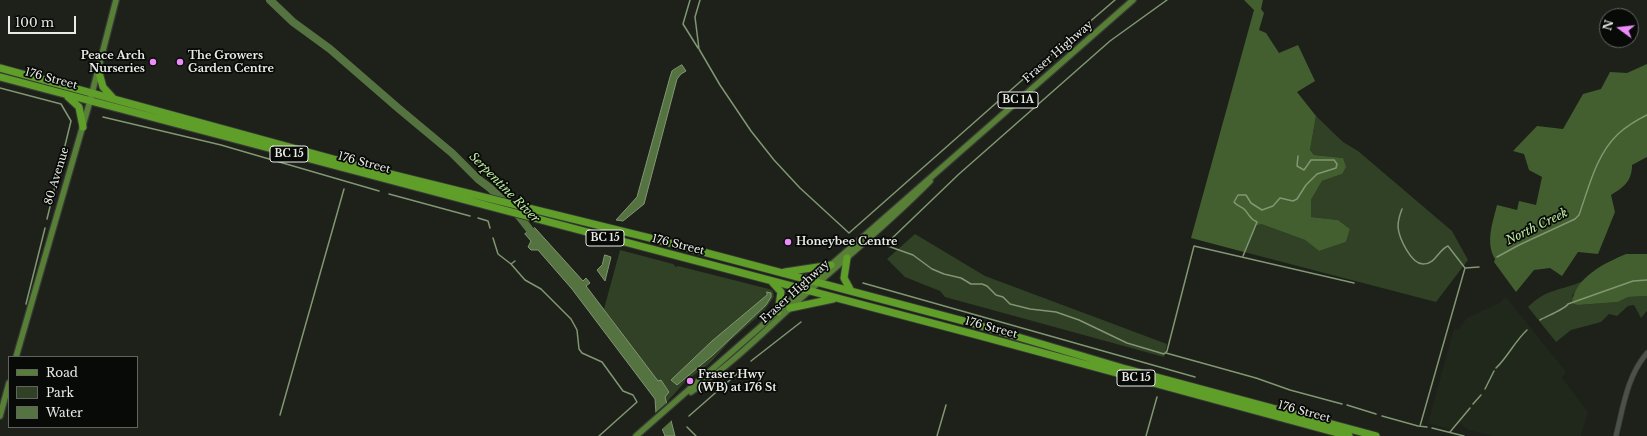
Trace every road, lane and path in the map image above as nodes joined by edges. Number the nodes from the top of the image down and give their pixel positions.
1 (116, 0) edge
2 (1133, 0) edge
3 (0, 68) edge
4 (98, 69) junction
5 (0, 77) edge
6 (60, 93) junction
7 (92, 93) junction
8 (115, 99) junction
9 (90, 101) junction
10 (82, 127) junction
11 (960, 151) junction
12 (904, 200) junction
13 (847, 258) junction
14 (831, 265) junction
15 (781, 273) junction
16 (772, 281) junction
17 (816, 282) junction
18 (806, 290) junction
19 (851, 291) junction
20 (837, 298) junction
21 (790, 308) junction
22 (778, 312) junction
23 (1647, 354) edge
24 (16, 356) edge
25 (8, 387) edge
26 (670, 406) junction
27 (0, 416) edge
28 (636, 436) edge
29 (1349, 436) edge
30 (1376, 436) edge
31 (1616, 436) edge

1 - 4 main road, 80 Avenue
2 - 11 main road, Fraser Highway / BC 1A
3 - 7 highway, 176 Street / BC 15
4 - 7 main road, 80 Avenue
4 - 8 highway
5 - 6 highway, 176 Street / BC 15
6 - 9 highway, 176 Street / BC 15
6 - 10 highway
7 - 8 highway, 176 Street / BC 15
7 - 9 main road, 80 Avenue
8 - 15 highway, 176 Street / BC 15
9 - 10 main road, 80 Avenue
9 - 16 highway, 176 Street / BC 15
10 - 24 main road, 80 Avenue
11 - 12 main road, Fraser Highway / BC 1A
11 - 13 main road, Fraser Highway / BC 1A
12 - 14 main road, Fraser Highway / BC 1A
12 - 17 main road
13 - 17 main road, Fraser Highway / BC 1A
13 - 19 highway
14 - 15 highway
14 - 17 main road, Fraser Highway / BC 1A
15 - 17 highway, 176 Street / BC 15
16 - 18 highway, 176 Street / BC 15
16 - 22 highway
17 - 18 main road, Fraser Highway / BC 1A
17 - 19 highway, 176 Street / BC 15
18 - 20 highway, 176 Street / BC 15
18 - 21 main road, Fraser Highway
18 - 22 main road, Fraser Highway
19 - 30 highway, BC 15
20 - 21 highway
20 - 29 highway, 176 Street / BC 15
21 - 26 main road, Fraser Highway
22 - 26 main road, Fraser Highway
23 - 31 street
25 - 27 main road
26 - 28 main road, Fraser Highway

